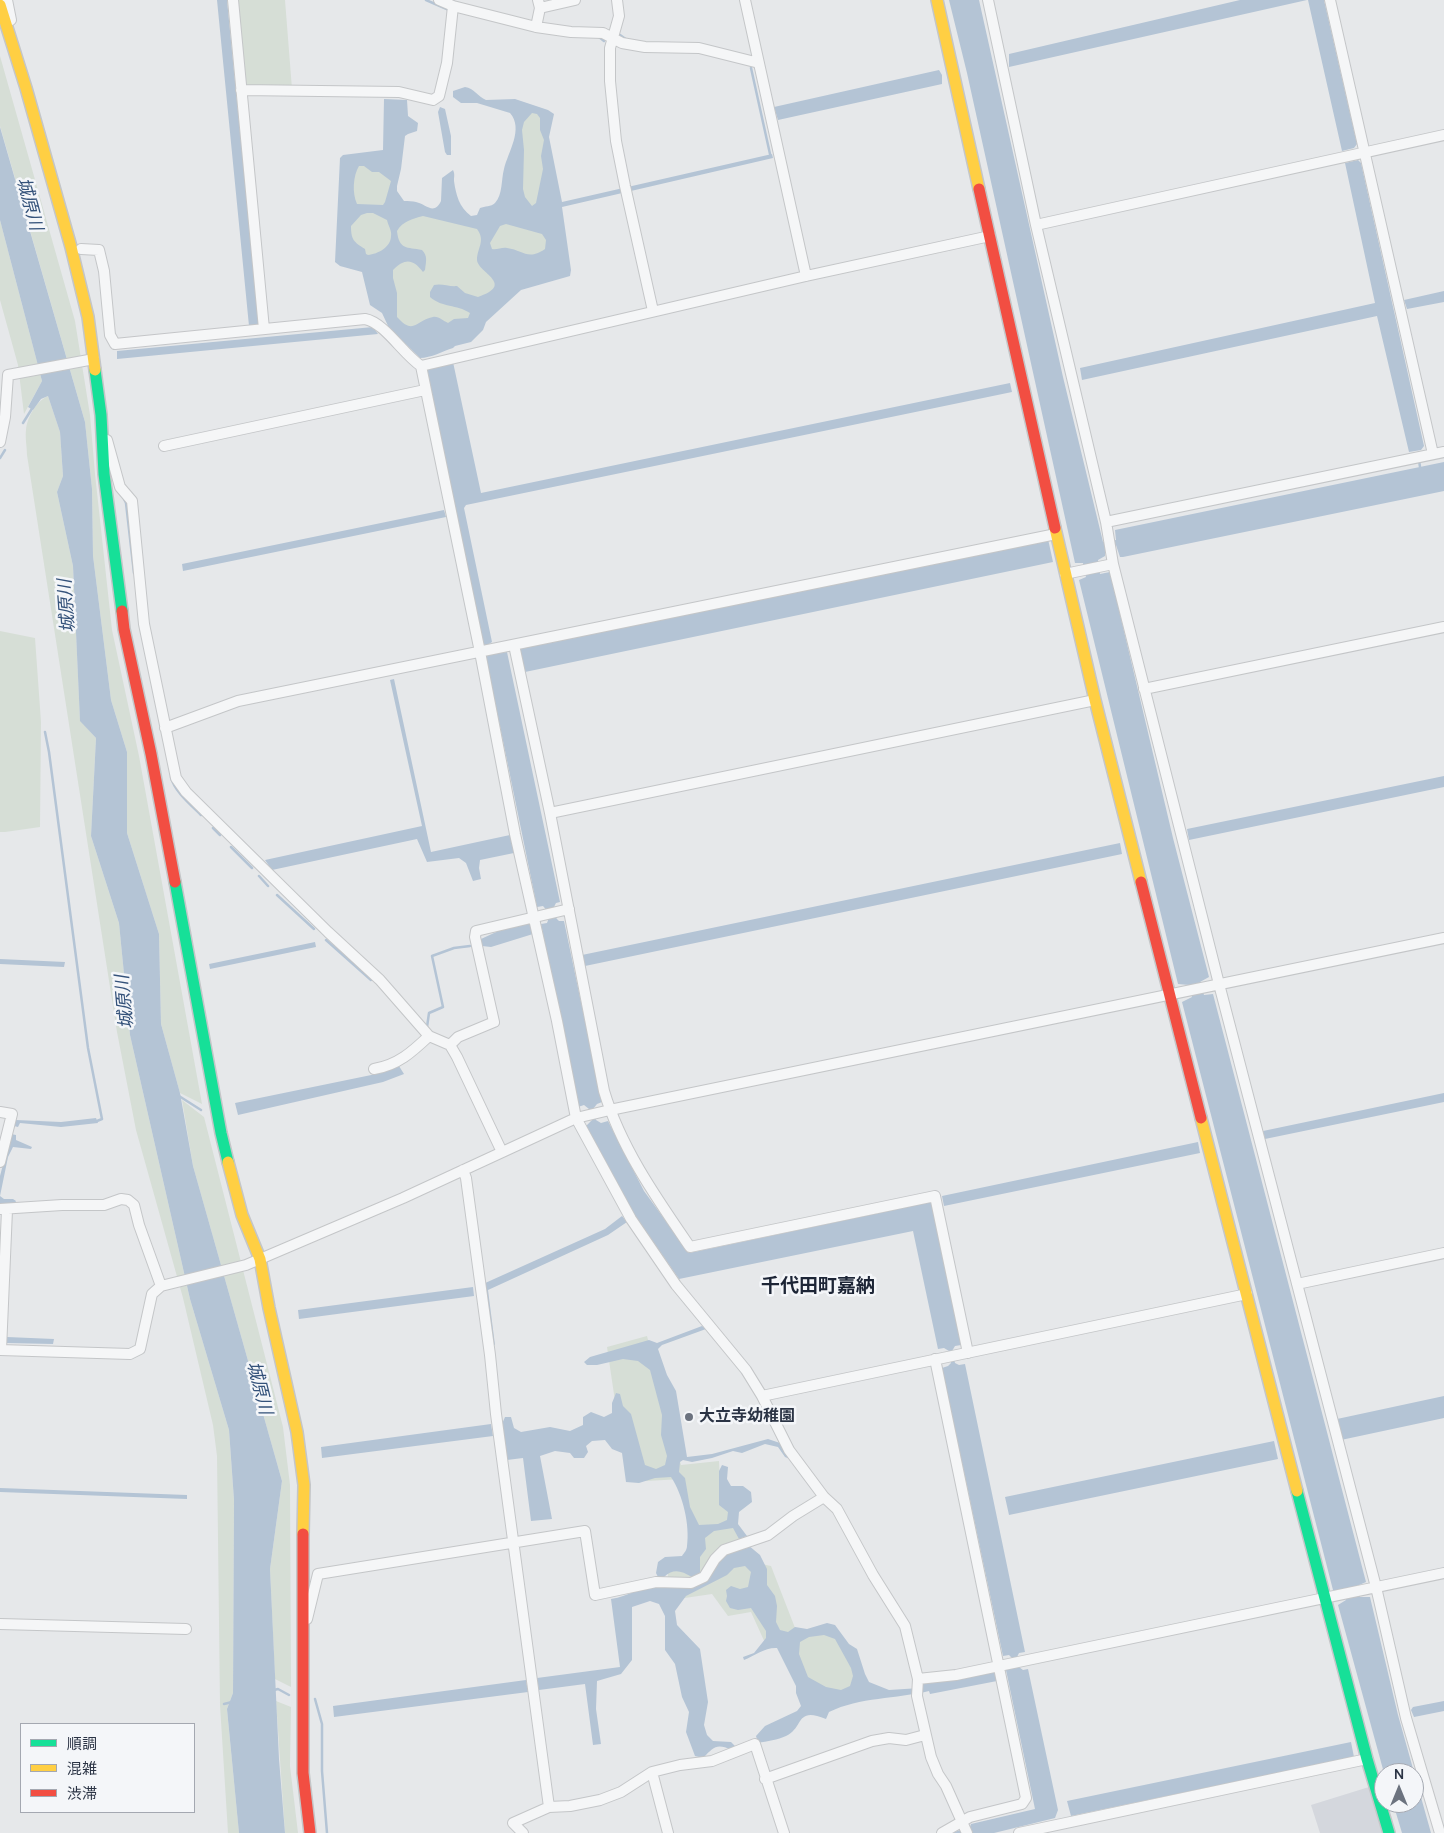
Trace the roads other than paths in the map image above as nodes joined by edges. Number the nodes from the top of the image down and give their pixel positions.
1 (7, 0) edge
2 (233, 0) edge
3 (439, 0) edge
4 (575, 0) edge
5 (617, 0) edge
6 (744, 0) edge
7 (937, 0) edge
8 (988, 0) edge
9 (1330, 0) edge
10 (539, 4) edge
11 (0, 5) edge
12 (453, 6) junction
13 (536, 27) junction
14 (613, 38) junction
15 (11, 41) junction
16 (759, 63) junction
17 (241, 90) junction
18 (1444, 135) edge
19 (1364, 153) junction
20 (1036, 225) junction
21 (990, 236) junction
22 (81, 249) dead end
23 (806, 276) junction
24 (653, 311) junction
25 (264, 329) junction
26 (94, 359) junction
27 (421, 366) junction
28 (425, 390) junction
29 (101, 415) junction
30 (0, 442) edge
31 (164, 446) dead end
32 (1444, 452) edge
33 (1433, 454) junction
34 (1106, 522) junction
35 (1056, 534) junction
36 (1113, 564) junction
37 (1065, 574) junction
38 (1444, 627) edge
39 (514, 645) junction
40 (486, 651) junction
41 (1144, 689) junction
42 (1095, 700) junction
43 (166, 728) junction
44 (550, 813) junction
45 (569, 909) junction
46 (534, 916) junction
47 (1444, 938) edge
48 (1219, 984) junction
49 (1169, 995) junction
50 (429, 1036) junction
51 (450, 1045) junction
52 (374, 1069) dead end
53 (610, 1110) junction
54 (0, 1112) edge
55 (576, 1118) junction
56 (502, 1152) junction
57 (0, 1162) edge
58 (463, 1170) junction
59 (3, 1210) edge
60 (1444, 1254) edge
61 (260, 1259) junction
62 (1297, 1284) junction
63 (164, 1286) junction
64 (1246, 1294) junction
65 (1, 1350) edge
66 (968, 1353) junction
67 (935, 1359) junction
68 (762, 1396) junction
69 (824, 1497) junction
70 (514, 1542) junction
71 (1444, 1573) edge
72 (1376, 1587) junction
73 (1325, 1598) junction
74 (0, 1624) edge
75 (186, 1629) dead end
76 (302, 1641) junction
77 (999, 1665) junction
78 (917, 1687) junction
79 (925, 1735) junction
80 (1367, 1759) junction
81 (652, 1772) junction
82 (765, 1779) junction
83 (549, 1806) junction
84 (965, 1827) edge
85 (310, 1833) edge
86 (523, 1833) edge
87 (668, 1833) edge
88 (784, 1833) edge
89 (942, 1833) edge
90 (1019, 1833) edge
91 (1389, 1833) edge
92 (1440, 1833) edge

1 - 15 street
2 - 17 street
3 - 12 street
4 - 10 street
5 - 14 street
6 - 16 street
7 - 21 street
8 - 20 street
9 - 19 street
10 - 13 street
11 - 15 street
12 - 13 street
12 - 17 street
13 - 14 street
14 - 16 street
14 - 24 street
15 - 26 street
16 - 23 street
17 - 25 street
18 - 19 street
19 - 20 street
19 - 33 street
20 - 34 street
21 - 23 street
21 - 35 street
22 - 25 street
23 - 24 street
24 - 27 street
25 - 27 street
26 - 29 street
26 - 30 street
27 - 28 street
28 - 31 street
28 - 40 street
29 - 43 street
29 - 61 street
32 - 33 street
33 - 34 street
34 - 36 street
35 - 37 street
35 - 39 street
36 - 37 street
36 - 41 street
37 - 42 street
38 - 41 street
39 - 40 street
39 - 44 street
40 - 43 street
40 - 46 street
41 - 48 street
42 - 44 street
42 - 49 street
43 - 50 street
44 - 45 street
45 - 46 street
45 - 53 street
46 - 51 street
46 - 55 street
47 - 48 street
48 - 49 street
48 - 62 street
49 - 53 street
49 - 64 street
50 - 51 street
50 - 52 street
51 - 56 street
53 - 55 street
53 - 66 street
54 - 57 street
55 - 56 street
55 - 68 street
56 - 58 street
58 - 61 street
58 - 70 street
59 - 63 street
59 - 65 street
60 - 62 street
61 - 63 street
61 - 76 street
62 - 72 street
63 - 65 street
64 - 66 street
64 - 73 street
66 - 67 street
67 - 68 street
67 - 77 street
68 - 69 street
69 - 70 street
69 - 78 street
70 - 76 street
70 - 83 street
71 - 72 street
72 - 73 street
72 - 92 street
73 - 77 street
73 - 80 street
74 - 75 street
76 - 85 street
77 - 78 street
77 - 84 street
78 - 79 street
79 - 82 street
79 - 84 street
80 - 90 street
80 - 91 street
81 - 82 street
81 - 83 street
81 - 87 street
82 - 88 street
83 - 86 street
84 - 89 street

